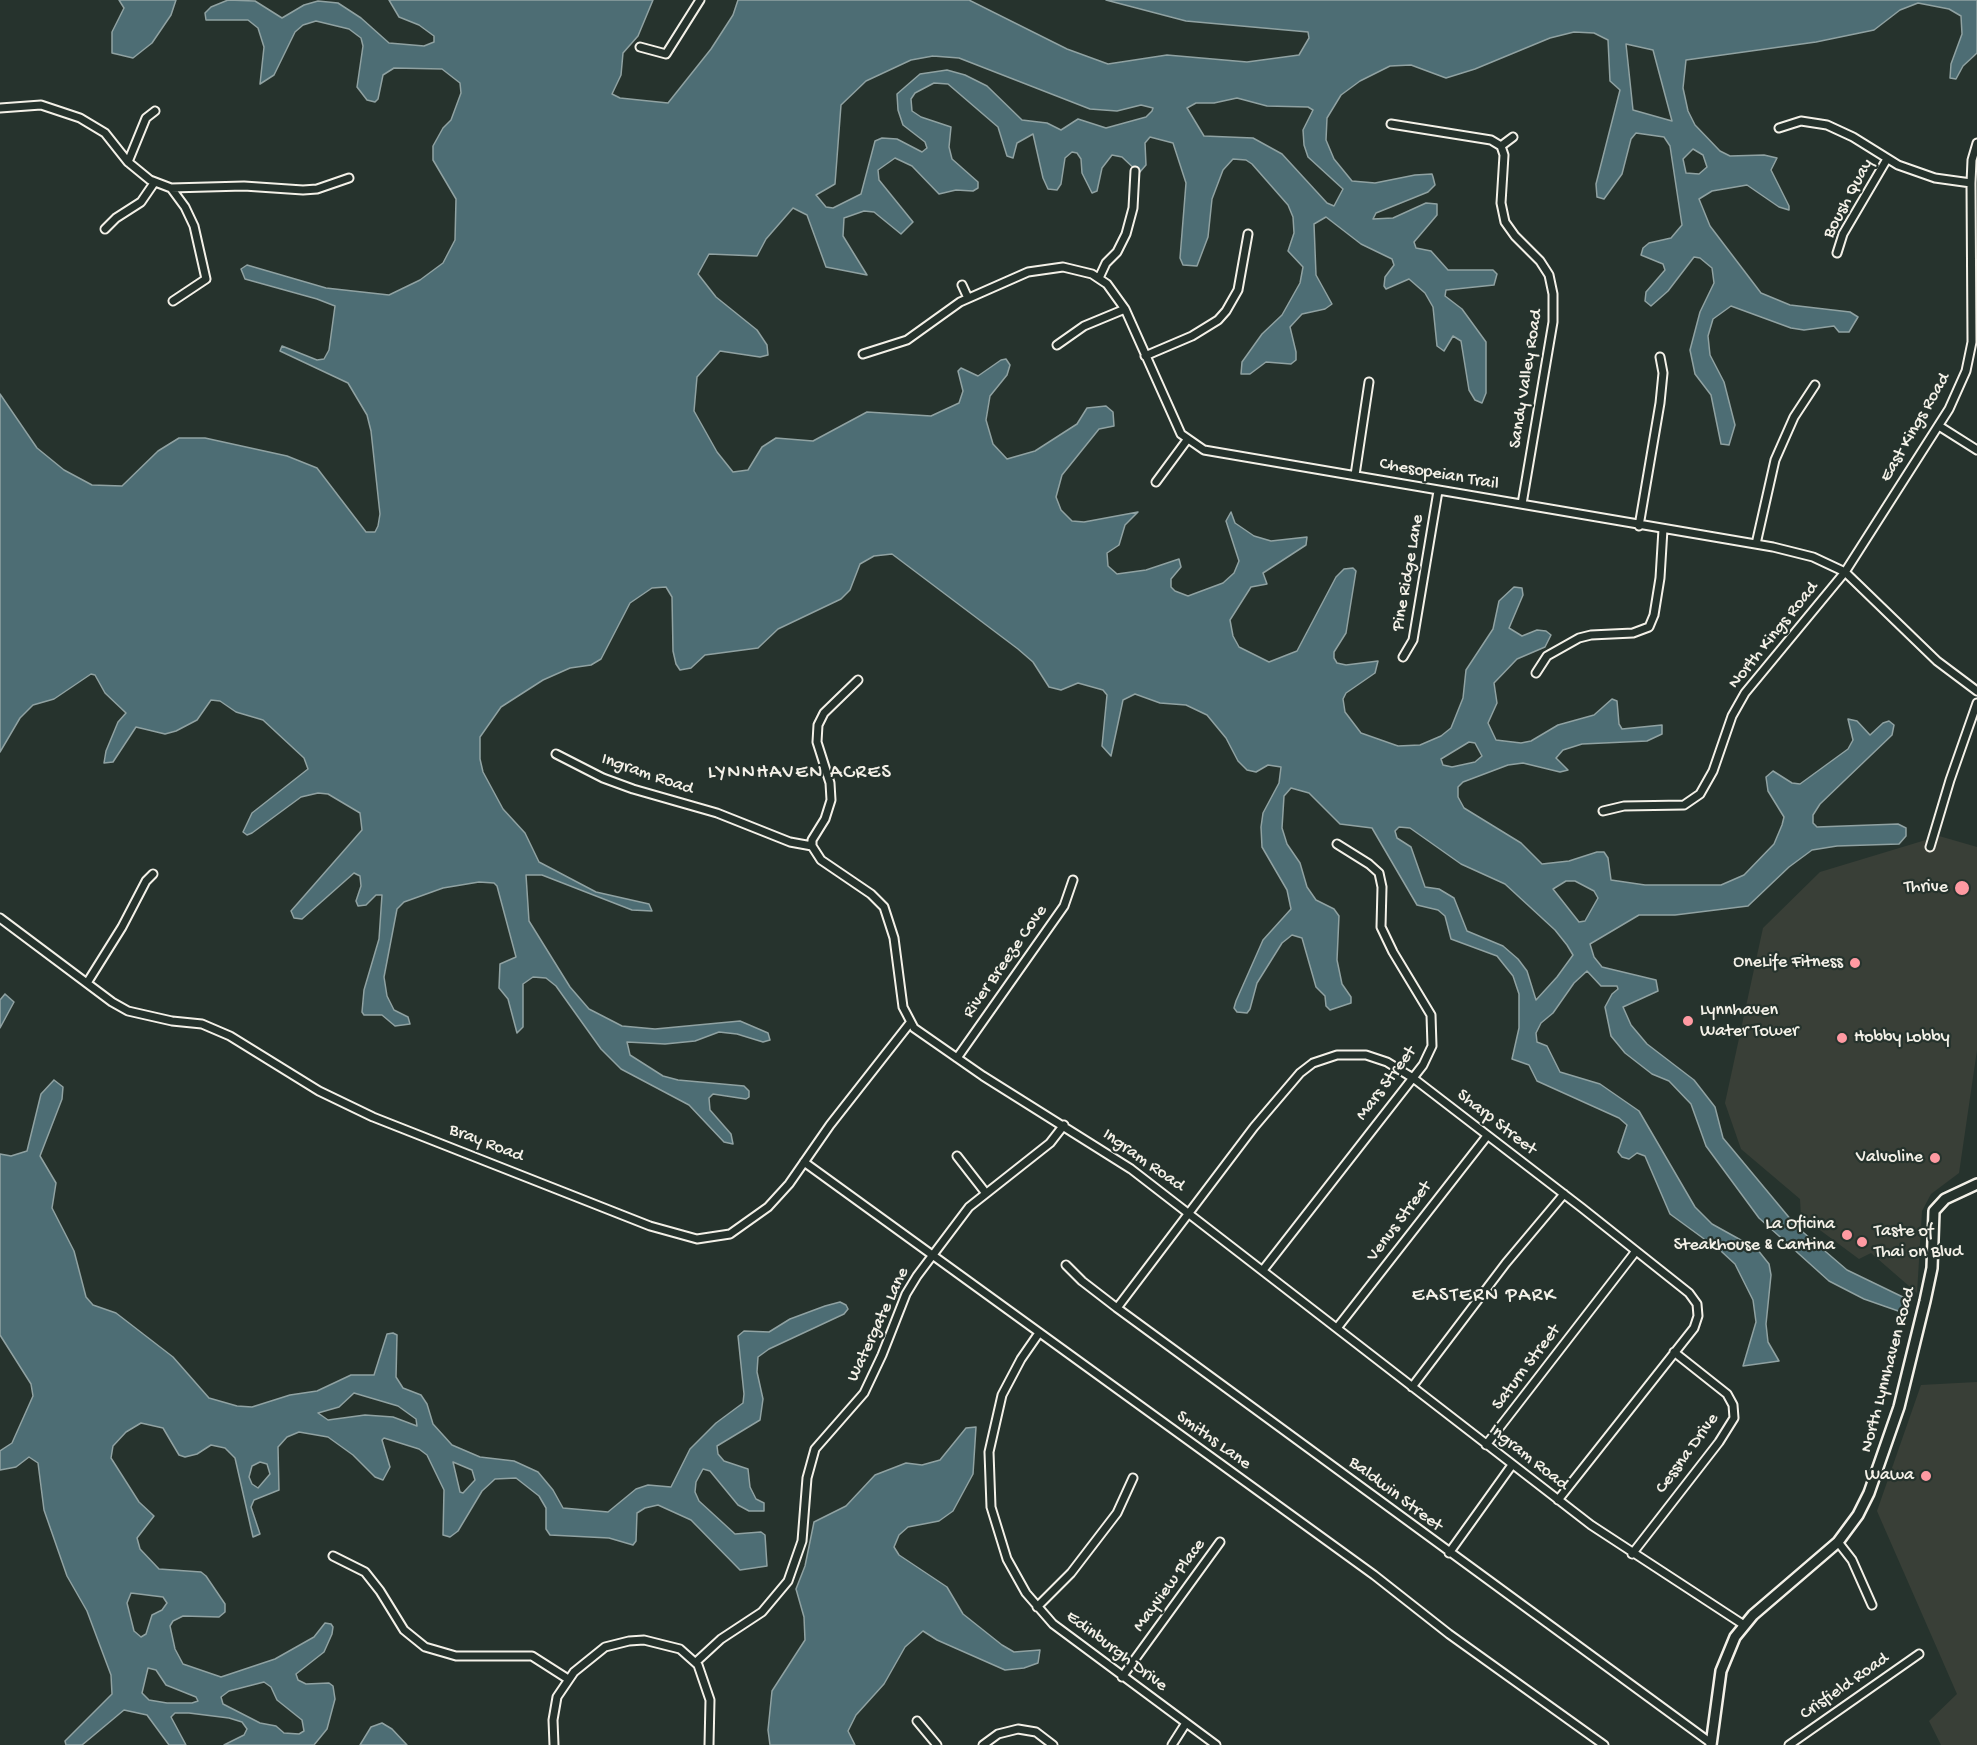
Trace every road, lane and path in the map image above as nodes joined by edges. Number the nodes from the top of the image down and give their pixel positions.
1 (700, 0) edge
2 (640, 47) dead end
3 (0, 108) edge
4 (155, 111) dead end
5 (1391, 124) dead end
6 (1779, 128) dead end
7 (1514, 137) dead end
8 (1977, 143) edge
9 (1501, 146) junction
10 (1887, 159) junction
11 (129, 162) junction
12 (1135, 171) dead end
13 (349, 177) dead end
14 (154, 183) junction
15 (1971, 183) junction
16 (171, 188) junction
17 (105, 229) dead end
18 (1248, 234) dead end
19 (1837, 254) dead end
20 (1100, 278) junction
21 (962, 285) dead end
22 (968, 298) junction
23 (174, 301) dead end
24 (1125, 309) junction
25 (1057, 345) dead end
26 (864, 354) dead end
27 (1145, 356) junction
28 (1660, 357) dead end
29 (1369, 382) dead end
30 (1815, 385) dead end
31 (1939, 426) junction
32 (1187, 440) junction
33 (1977, 450) edge
34 (1354, 475) junction
35 (1156, 482) dead end
36 (1438, 491) junction
37 (1522, 504) junction
38 (1639, 526) junction
39 (1663, 529) junction
40 (1756, 544) junction
41 (1845, 572) junction
42 (1403, 657) dead end
43 (1536, 673) dead end
44 (1761, 674) junction
45 (858, 680) dead end
46 (1768, 680) dead end
47 (1977, 692) edge
48 (1977, 703) edge
49 (556, 754) dead end
50 (1603, 812) dead end
51 (1336, 844) dead end
52 (812, 846) junction
53 (1930, 848) dead end
54 (153, 874) dead end
55 (1073, 880) dead end
56 (0, 918) edge
57 (87, 983) junction
58 (910, 1023) junction
59 (957, 1058) junction
60 (1413, 1078) junction
61 (1064, 1125) junction
62 (1487, 1136) junction
63 (957, 1156) dead end
64 (804, 1162) junction
65 (1977, 1184) edge
66 (986, 1192) junction
67 (1564, 1194) junction
68 (1188, 1212) junction
69 (1636, 1251) junction
70 (932, 1257) junction
71 (1066, 1265) dead end
72 (1263, 1270) junction
73 (1117, 1308) junction
74 (1337, 1328) junction
75 (1039, 1333) junction
76 (1674, 1352) junction
77 (1412, 1387) junction
78 (1486, 1445) junction
79 (1512, 1465) junction
80 (1132, 1478) dead end
81 (1558, 1500) junction
82 (1220, 1542) dead end
83 (1838, 1542) junction
84 (1449, 1553) junction
85 (1632, 1554) junction
86 (333, 1556) dead end
87 (1872, 1605) dead end
88 (1037, 1607) junction
89 (1744, 1625) junction
90 (1919, 1654) dead end
91 (696, 1662) junction
92 (1122, 1677) junction
93 (568, 1679) junction
94 (917, 1721) dead end
95 (1186, 1723) junction
96 (1711, 1744) edge
97 (554, 1745) edge
98 (709, 1745) edge
99 (937, 1745) edge
100 (983, 1745) edge
101 (1053, 1745) edge
102 (1172, 1745) edge
103 (1216, 1745) edge
104 (1604, 1745) edge
105 (1790, 1745) edge

1 - 2 street
3 - 11 street
4 - 11 street
5 - 9 street
6 - 10 street
7 - 9 street
8 - 15 street, East Kings Road
9 - 37 street, Sandy Valley Road
10 - 15 street
10 - 19 street, Boush Quay
11 - 14 street
12 - 20 street
13 - 16 street
14 - 16 street
14 - 17 street
15 - 31 street, East Kings Road
16 - 23 street
18 - 27 street
20 - 22 street
20 - 24 street
21 - 22 street
22 - 26 street
24 - 25 street
24 - 27 street
27 - 32 street
28 - 38 street
29 - 34 street
30 - 40 street
31 - 33 street
31 - 41 street, East Kings Road
32 - 34 street, Chesopeian Trail
32 - 35 street
34 - 36 street, Chesopeian Trail
36 - 37 street, Chesopeian Trail
36 - 42 street, Pine Ridge Lane
37 - 38 street, Chesopeian Trail
38 - 39 street, Chesopeian Trail
39 - 40 street, Chesopeian Trail
39 - 43 street
40 - 41 street, Chesopeian Trail
41 - 44 street, North Kings Road
41 - 47 street, Chesopeian Trail
44 - 46 street
44 - 50 street, North Kings Road
45 - 52 street
48 - 53 street
49 - 52 street, Ingram Road
51 - 60 street, Mars Street
52 - 58 street
54 - 57 street
55 - 59 street, River Breeze Cove
56 - 57 street, Bray Road
57 - 64 street, Bray Road
58 - 59 street, Ingram Road
58 - 64 street, Bray Road
59 - 61 street, Ingram Road
60 - 62 street, Sharp Street
60 - 68 street, Sharp Street
60 - 72 street, Mars Street
61 - 66 street, Watergate Lane
61 - 68 street, Ingram Road
62 - 67 street, Sharp Street
62 - 74 street, Venus Street
63 - 66 street
64 - 70 street, Smiths Lane
65 - 83 street, North Lynnhaven Road
66 - 70 street, Watergate Lane
67 - 69 street, Sharp Street
67 - 77 street
68 - 72 street, Ingram Road
68 - 73 street, Sharp Street
69 - 76 street, Sharp Street
69 - 78 street, Saturn Street
70 - 75 street, Smiths Lane
70 - 91 street, Watergate Lane
71 - 73 street, Baldwin Street
72 - 74 street, Ingram Road
73 - 84 street, Baldwin Street
74 - 77 street, Ingram Road
75 - 88 street, Edinburgh Drive
75 - 104 street, Smiths Lane
76 - 81 street, Sharp Street
76 - 85 street, Cessna Drive
77 - 78 street, Ingram Road
78 - 79 street, Ingram Road
79 - 81 street, Ingram Road
79 - 84 street
80 - 88 street
81 - 85 street, Ingram Road
82 - 92 street, Mayview Place
83 - 87 street
83 - 89 street, North Lynnhaven Road
84 - 96 street, Baldwin Street
85 - 89 street, Ingram Road
86 - 93 street
88 - 92 street, Edinburgh Drive
89 - 96 street, North Lynnhaven Road
90 - 105 street, Crisfield Road
91 - 93 street
91 - 98 street
92 - 95 street, Edinburgh Drive
93 - 97 street
94 - 99 street
95 - 102 street
95 - 103 street, Edinburgh Drive
100 - 101 street

